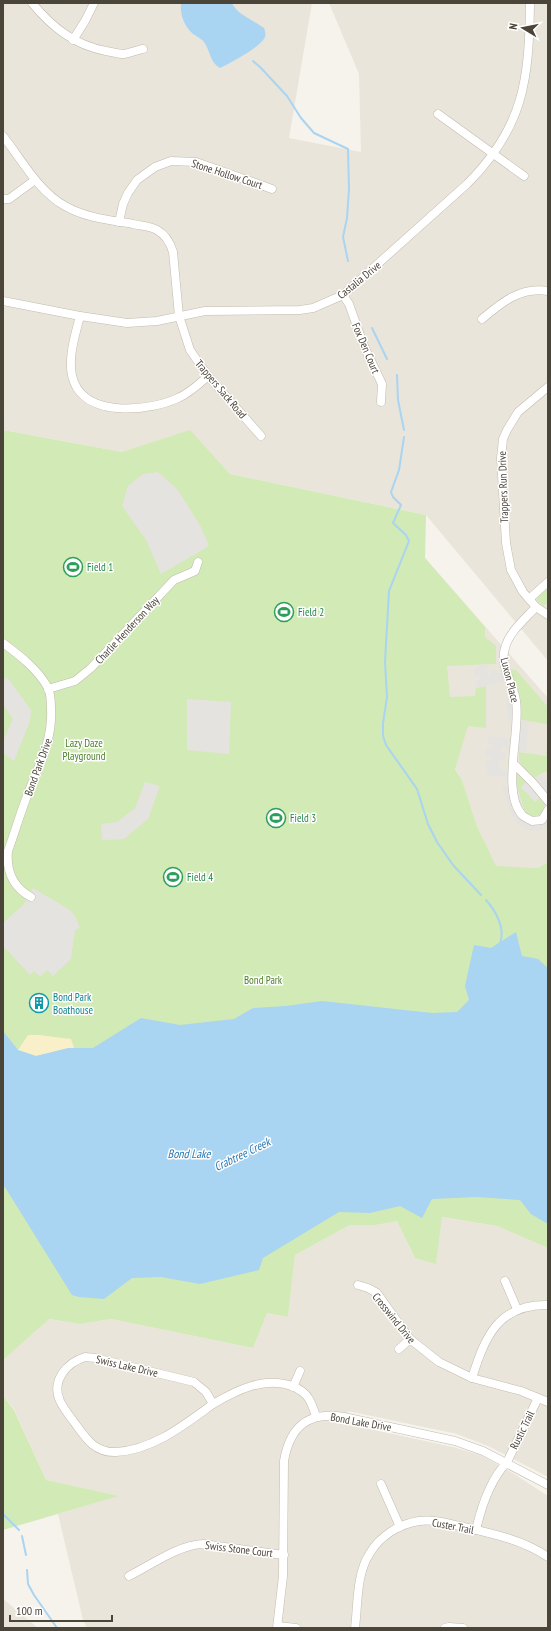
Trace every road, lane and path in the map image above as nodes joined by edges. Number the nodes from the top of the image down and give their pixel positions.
1 (32, 3) edge
2 (94, 3) edge
3 (530, 3) edge
4 (74, 40) junction
5 (142, 49) dead end
6 (438, 114) dead end
7 (3, 136) edge
8 (493, 154) junction
9 (524, 176) dead end
10 (35, 180) junction
11 (272, 188) dead end
12 (3, 199) edge
13 (119, 222) junction
14 (548, 291) edge
15 (343, 295) junction
16 (3, 301) edge
17 (80, 316) junction
18 (179, 316) junction
19 (482, 319) dead end
20 (208, 376) junction
21 (548, 387) edge
22 (381, 402) dead end
23 (261, 436) dead end
24 (198, 562) dead end
25 (548, 582) edge
26 (529, 599) junction
27 (536, 607) junction
28 (547, 613) edge
29 (3, 642) edge
30 (48, 689) junction
31 (514, 764) junction
32 (548, 801) edge
33 (548, 810) edge
34 (31, 897) dead end
35 (505, 1281) dead end
36 (358, 1286) dead end
37 (548, 1304) edge
38 (517, 1309) junction
39 (410, 1339) junction
40 (399, 1349) dead end
41 (300, 1371) dead end
42 (472, 1378) junction
43 (293, 1387) junction
44 (538, 1398) junction
45 (548, 1402) edge
46 (213, 1404) junction
47 (316, 1416) junction
48 (507, 1462) junction
49 (381, 1484) dead end
50 (548, 1485) edge
51 (400, 1527) junction
52 (476, 1530) junction
53 (284, 1555) junction
54 (548, 1557) edge
55 (129, 1576) dead end
56 (278, 1627) edge
57 (296, 1628) edge
58 (355, 1628) edge
59 (445, 1628) edge
60 (463, 1628) edge

1 - 4 street
2 - 4 street
3 - 8 street, Castalia Drive
4 - 5 street
6 - 8 street
7 - 10 street, Trappers Sack Road
8 - 9 street
8 - 15 street, Castalia Drive
10 - 12 street
10 - 13 street, Trappers Sack Road
11 - 13 street, Stone Hollow Court
13 - 18 street, Trappers Sack Road
14 - 19 street
15 - 18 street, Castalia Drive
15 - 22 street, Fox Den Court
16 - 17 street, Castalia Drive
17 - 18 street, Castalia Drive
17 - 20 street
18 - 20 street, Trappers Sack Road
20 - 23 street, Trappers Sack Road
21 - 26 street, Trappers Run Drive
24 - 30 street, Charlie Henderson Way
25 - 26 street
26 - 27 street, Trappers Run Drive
27 - 28 street, Trappers Run Drive
27 - 31 street, Luxon Place
29 - 30 street
30 - 34 street, Bond Park Drive
31 - 32 street
31 - 33 street, Luxon Place
35 - 38 street
36 - 39 street, Crosswind Drive
37 - 38 street
38 - 42 street
39 - 40 street
39 - 42 street, Crosswind Drive
41 - 43 street
42 - 44 street, Crosswind Drive
43 - 46 street, Swiss Lake Drive
43 - 47 street, Swiss Lake Drive
44 - 45 street, Crosswind Drive
44 - 48 street, Rustic Trail
46 - 46 street, Swiss Lake Drive
47 - 48 street, Bond Lake Drive
47 - 53 street, Bond Lake Drive
48 - 50 street, Bond Lake Drive
48 - 52 street, Rustic Trail
49 - 51 street
51 - 52 street, Custer Trail
51 - 58 street, Custer Trail
52 - 54 street, Custer Trail
53 - 55 street, Swiss Stone Court
53 - 56 street, Bond Lake Drive
56 - 57 street
59 - 60 street

